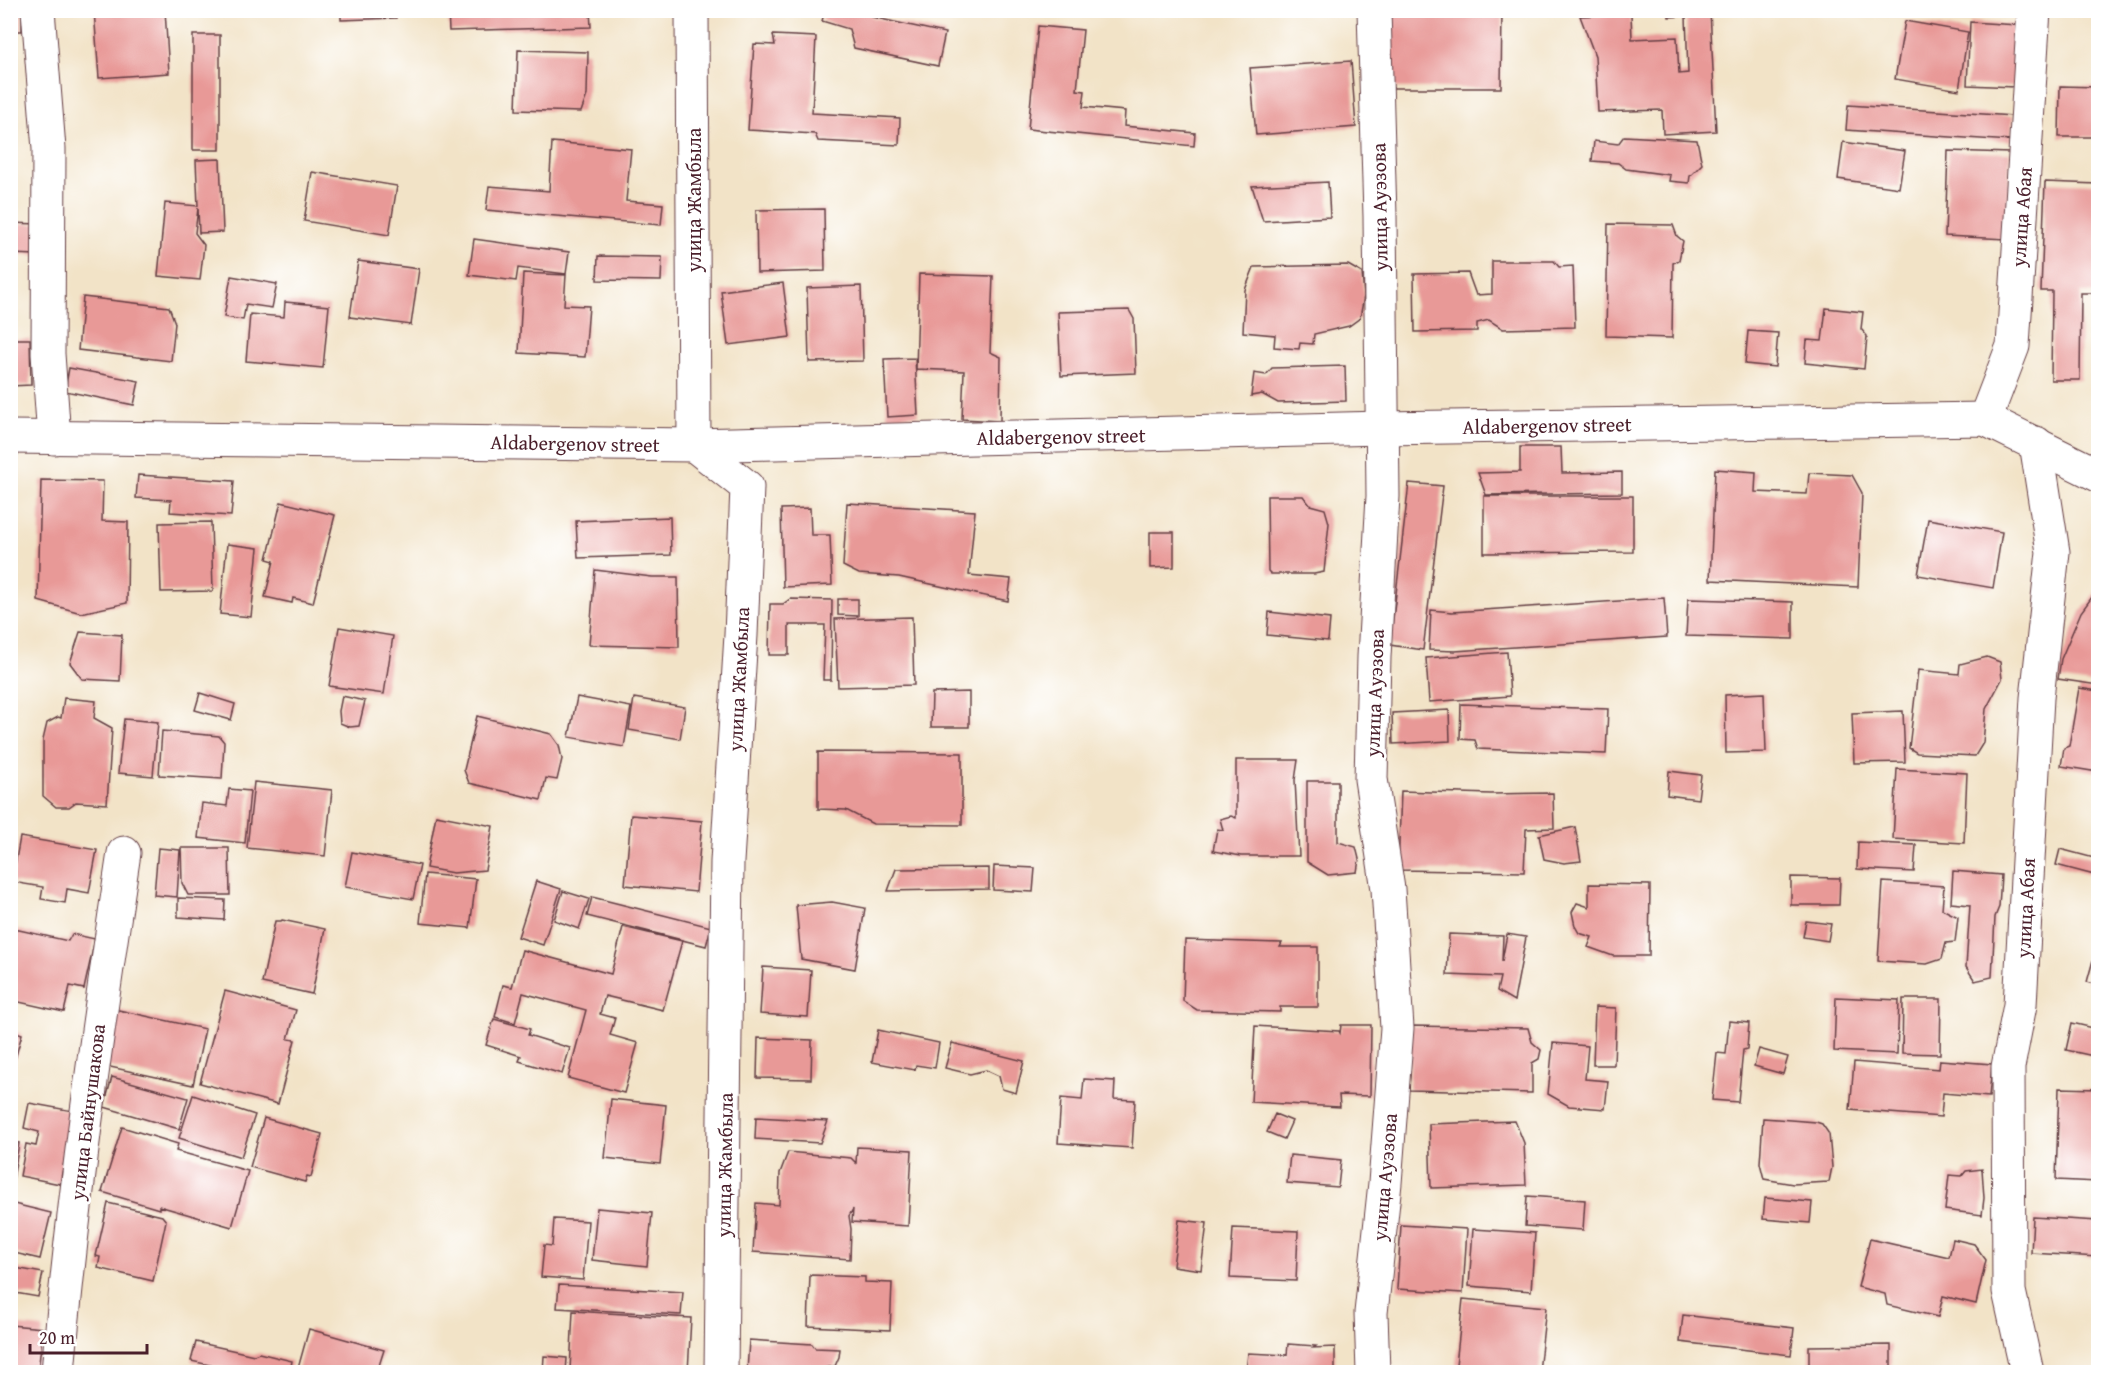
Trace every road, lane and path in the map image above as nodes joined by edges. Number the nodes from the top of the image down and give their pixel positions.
1 (38, 10) edge
2 (692, 10) edge
3 (1374, 10) edge
4 (2034, 10) edge
5 (1984, 419) junction
6 (1382, 428) junction
7 (10, 437) edge
8 (54, 438) junction
9 (2036, 443) junction
10 (694, 445) junction
11 (2098, 475) edge
12 (124, 853) dead end
13 (58, 1372) edge
14 (721, 1372) edge
15 (1373, 1372) edge
16 (2027, 1372) edge

1 - 8 street
2 - 10 street, улица Жамбыла
3 - 6 street, улица Ауэзова
4 - 5 street, улица Абая
5 - 6 street, Aldabergenov street
5 - 9 street, Aldabergenov street
6 - 10 street, Aldabergenov street
6 - 15 street, улица Ауэзова
7 - 8 street, Aldabergenov street
8 - 10 street, Aldabergenov street
9 - 11 street, Aldabergenov street
9 - 16 street, улица Абая
10 - 14 street, улица Жамбыла
12 - 13 street, улица Байнушакова

